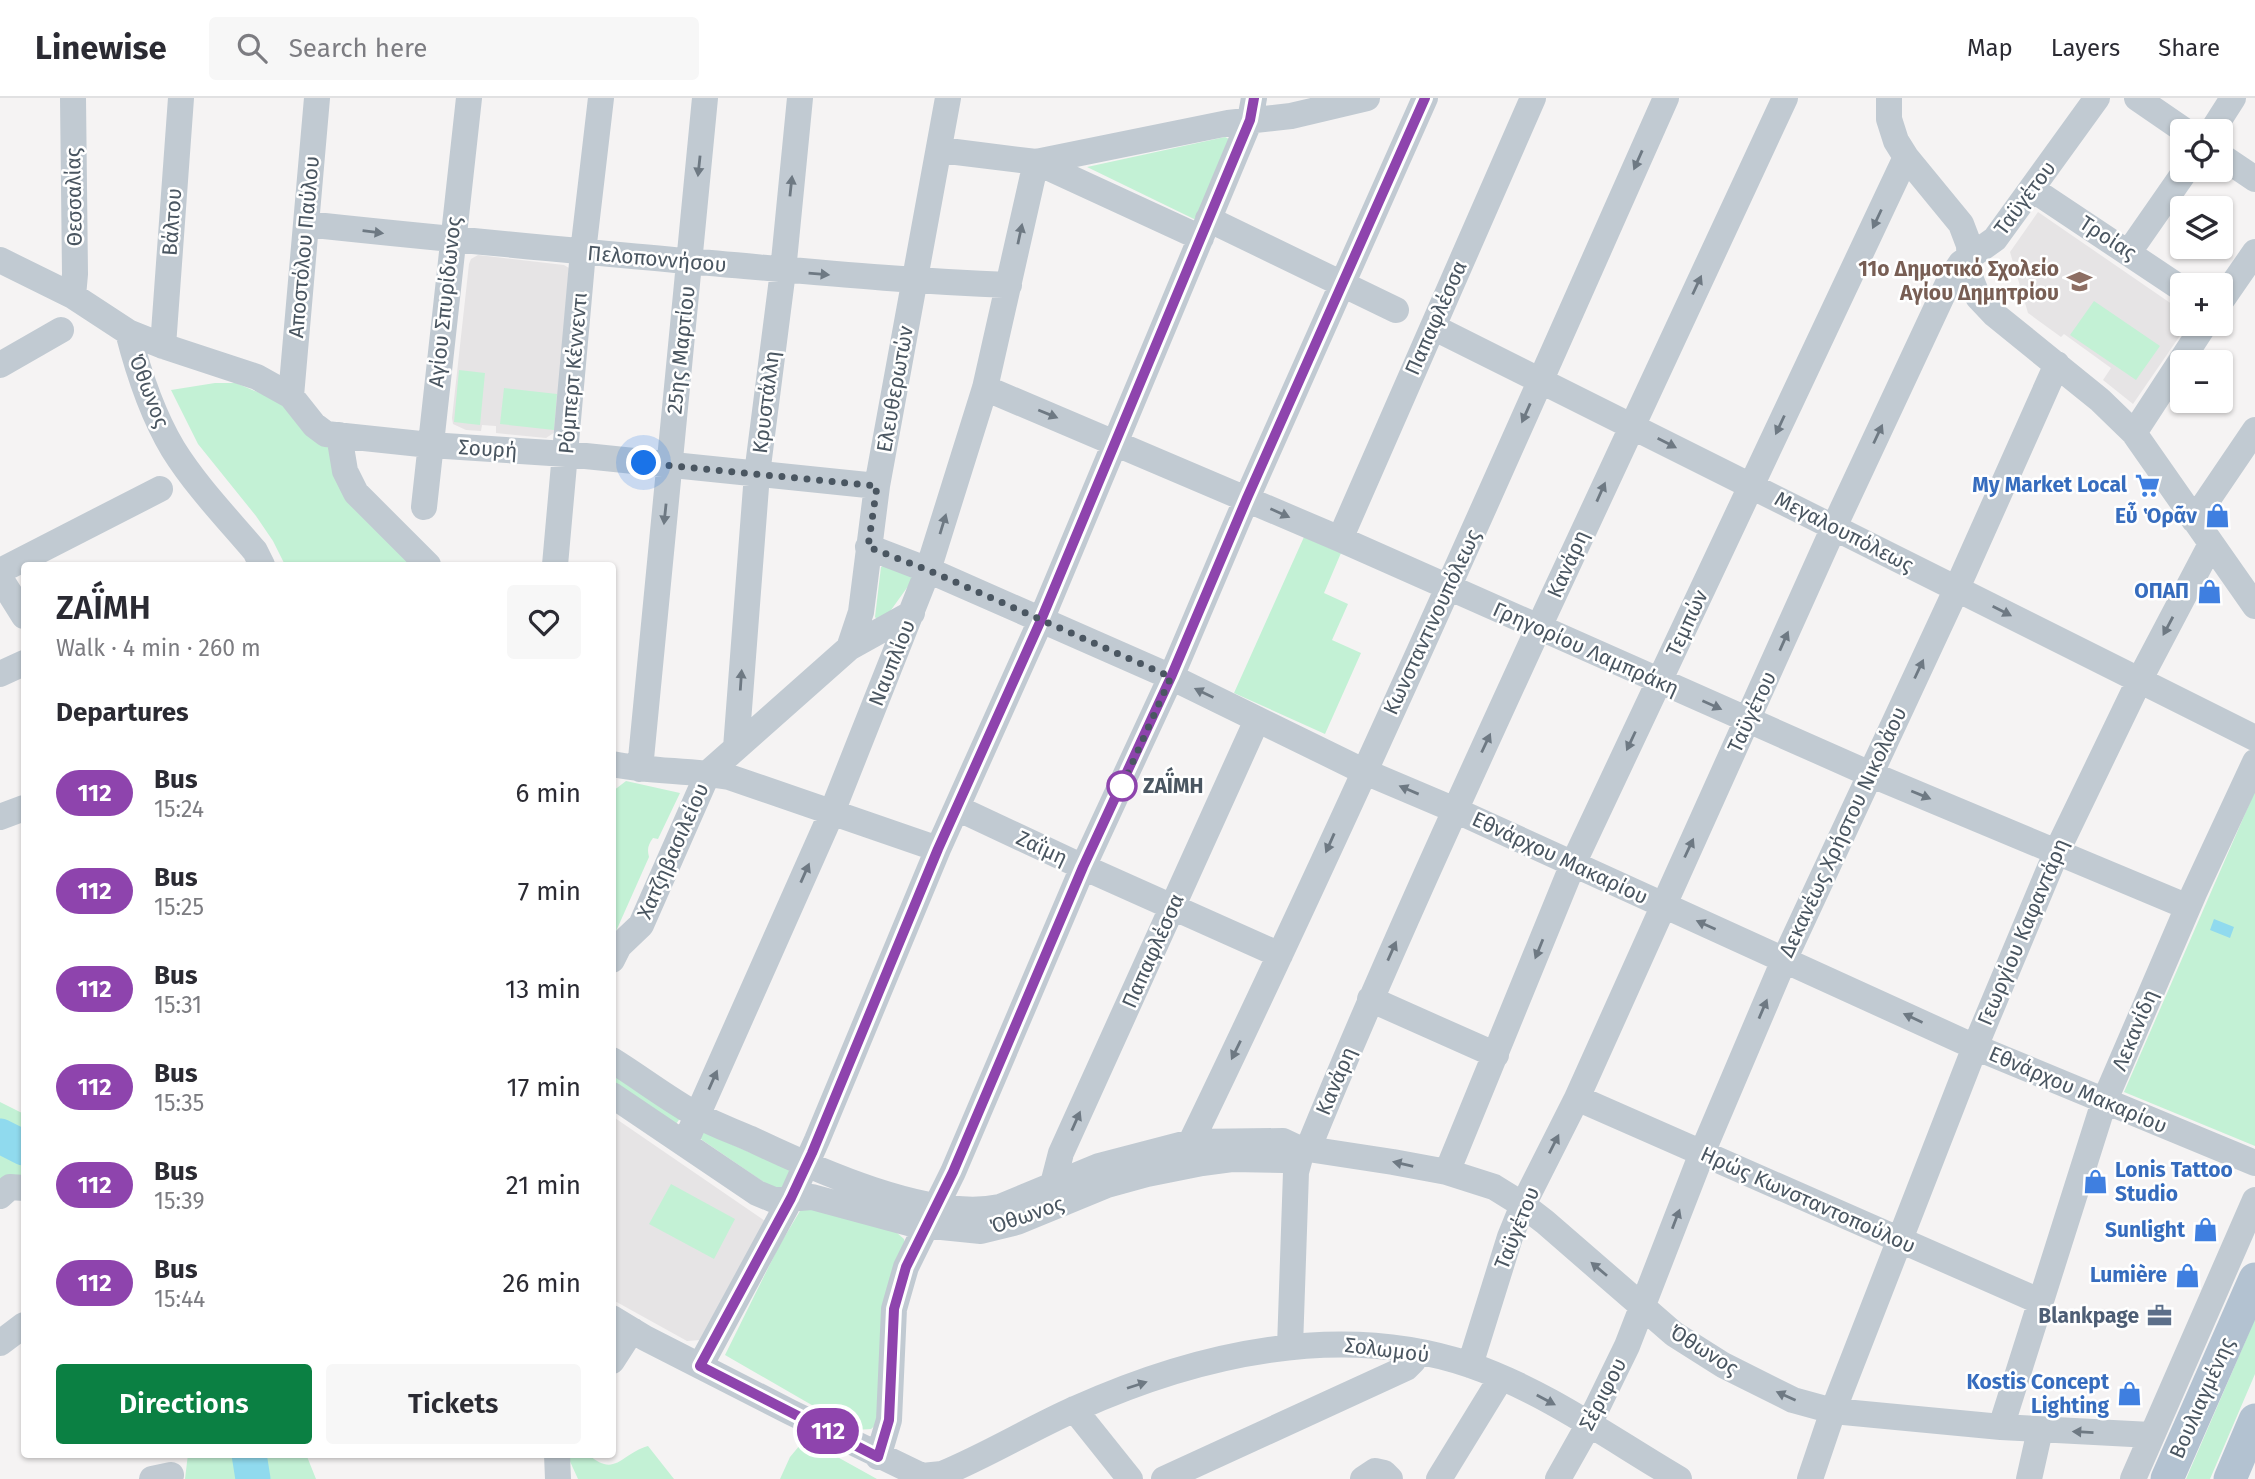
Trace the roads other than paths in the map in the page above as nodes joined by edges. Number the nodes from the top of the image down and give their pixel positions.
1 (73, 98) edge
2 (181, 98) edge
3 (317, 98) edge
4 (469, 98) edge
5 (601, 98) edge
6 (705, 98) edge
7 (800, 98) edge
8 (948, 98) edge
9 (1367, 98) edge
10 (1425, 98) edge
11 (1533, 98) edge
12 (1666, 98) edge
13 (1785, 98) edge
14 (1889, 98) edge
15 (2097, 98) edge
16 (2137, 98) edge
17 (2233, 98) edge
18 (1252, 109) edge
19 (2219, 119) edge
20 (2170, 121) edge
21 (940, 150) junction
22 (1906, 157) junction
23 (1036, 162) junction
24 (2233, 164) edge
25 (2255, 179) edge
26 (2178, 182) edge
27 (2032, 189) junction
28 (306, 224) junction
29 (1205, 228) junction
30 (452, 241) junction
31 (583, 252) junction
32 (2129, 252) junction
33 (2255, 252) edge
34 (1969, 258) junction
35 (0, 261) edge
36 (690, 261) junction
37 (783, 271) junction
38 (914, 281) junction
39 (2170, 281) edge
40 (1341, 284) junction
41 (2233, 284) edge
42 (1009, 285) junction
43 (73, 296) junction
44 (1396, 310) dead end
45 (1433, 327) junction
46 (61, 330) dead end
47 (128, 332) junction
48 (2197, 336) edge
49 (163, 346) junction
50 (2057, 364) junction
51 (0, 365) edge
52 (1540, 381) junction
53 (985, 388) junction
54 (291, 396) junction
55 (1631, 425) junction
56 (2255, 430) edge
57 (2134, 433) junction
58 (339, 435) junction
59 (1116, 442) junction
60 (430, 445) junction
61 (566, 454) junction
62 (669, 465) junction
63 (757, 474) junction
64 (1751, 485) junction
65 (877, 486) junction
66 (160, 489) dead end
67 (1247, 498) junction
68 (424, 507) dead end
69 (2194, 520) junction
70 (1834, 527) junction
71 (1340, 539) junction
72 (2211, 544) junction
73 (868, 547) junction
74 (260, 562) edge
75 (425, 562) edge
76 (555, 562) edge
77 (928, 570) junction
78 (0, 571) edge
79 (0, 578) edge
80 (1448, 587) junction
81 (1957, 588) junction
82 (2255, 606) edge
83 (21, 611) edge
84 (912, 613) junction
85 (1041, 620) junction
86 (1539, 628) junction
87 (849, 648) junction
88 (21, 664) edge
89 (0, 674) edge
90 (1171, 677) junction
91 (2140, 679) junction
92 (1660, 682) junction
93 (1257, 720) junction
94 (1748, 720) junction
95 (2255, 738) edge
96 (736, 748) junction
97 (2255, 762) edge
98 (616, 765) edge
99 (640, 769) junction
100 (1363, 771) junction
101 (708, 773) junction
102 (1870, 774) junction
103 (957, 808) junction
104 (21, 809) edge
105 (1455, 810) junction
106 (832, 812) junction
107 (0, 817) edge
108 (938, 849) junction
109 (2057, 851) junction
110 (1573, 864) junction
111 (1083, 867) junction
112 (1663, 905) junction
113 (1174, 906) junction
114 (2188, 907) junction
115 (616, 952) edge
116 (1280, 955) junction
117 (1784, 960) junction
118 (1370, 999) junction
119 (1975, 1047) junction
120 (1496, 1055) junction
121 (616, 1063) edge
122 (616, 1098) edge
123 (1577, 1098) junction
124 (2104, 1102) junction
125 (697, 1115) junction
126 (1191, 1142) junction
127 (685, 1143) junction
128 (1305, 1150) junction
129 (1702, 1153) junction
130 (2255, 1163) edge
131 (806, 1166) junction
132 (1447, 1172) junction
133 (1053, 1184) junction
134 (791, 1198) junction
135 (2255, 1200) edge
136 (1523, 1205) junction
137 (930, 1216) junction
138 (1899, 1240) junction
139 (2255, 1279) edge
140 (2039, 1301) junction
141 (1642, 1306) junction
142 (622, 1324) edge
143 (21, 1327) edge
144 (0, 1343) edge
145 (616, 1346) edge
146 (1290, 1347) junction
147 (1416, 1351) junction
148 (1470, 1365) junction
149 (700, 1366) junction
150 (1501, 1378) junction
151 (1074, 1409) junction
152 (1833, 1411) junction
153 (2255, 1420) edge
154 (1589, 1424) junction
155 (2001, 1427) junction
156 (2040, 1430) junction
157 (2151, 1436) junction
158 (878, 1457) junction
159 (557, 1458) edge
160 (1651, 1472) edge
161 (912, 1476) edge
162 (558, 1479) edge
163 (1130, 1479) edge
164 (1164, 1479) edge
165 (1439, 1479) edge
166 (1558, 1479) edge
167 (1679, 1479) edge
168 (1810, 1479) edge
169 (2029, 1479) edge
170 (2133, 1479) edge
171 (2166, 1479) edge
172 (2230, 1479) edge

1 - 43 street, Θεσσαλίας
2 - 49 street, Βάλτου
3 - 28 street, Αποστόλου Παύλου
4 - 30 street, Αγίου Σπυρίδωνος
5 - 31 street, Ρόμπερτ Κέννεντι
6 -> 36 street, 25ης Μαρτίου
37 -> 7 street, Κρυστάλλη
8 - 21 street, Ελευθερωτών
9 - 18 street
10 - 40 street
11 - 45 street, Παπαφλέσσα
12 -> 52 street, Κωνσταντινουπόλεως
55 -> 13 street, Κανάρη
14 - 22 street
15 - 27 street, Ταϋγέτου
16 - 20 street
17 - 19 street
18 - 23 street
18 - 29 street
21 - 23 street
21 - 38 street, Ελευθερωτών
22 - 34 street
22 -> 64 street, Τεμπών
23 - 29 street
42 -> 23 street, Ναυπλίου
24 - 25 street
26 - 32 street
27 - 32 street, Τροίας
27 - 34 street, Ταϋγέτου
28 -> 30 street, Πελοποννήσου
28 - 54 street, Αποστόλου Παύλου
29 - 40 street
29 - 59 street
30 - 31 street, Πελοποννήσου
30 - 60 street, Αγίου Σπυρίδωνος
31 - 36 street, Πελοποννήσου
31 - 61 street, Ρόμπερτ Κέννεντι
32 - 39 street, Τροίας
33 - 41 street
34 - 50 street
70 -> 34 street, Ταϋγέτου
35 - 43 street, Όθωνος
36 - 37 street, Πελοποννήσου
36 - 62 street, 25ης Μαρτίου
37 -> 38 street, Πελοποννήσου
37 - 63 street, Κρυστάλλη
38 - 42 street, Πελοποννήσου
38 - 65 street, Ελευθερωτών
40 - 44 street
40 - 67 street
42 - 53 street, Ναυπλίου
43 - 47 street, Όθωνος
45 - 52 street, Μεγαλουπόλεως
45 - 71 street, Παπαφλέσσα
46 - 51 street
47 - 49 street, Σουρή
47 - 74 street, Όθωνος
48 - 57 street
49 - 54 street, Σουρή
50 - 57 street
50 - 81 street, Δεκανέως Χρήστου Νικολάου
52 - 55 street, Μεγαλουπόλεως
52 -> 80 street, Κωνσταντινουπόλεως
53 -> 59 street, Γρηγορίου Λαμπράκη
77 -> 53 street, Ναυπλίου
54 - 58 street, Σουρή
55 -> 64 street, Μεγαλουπόλεως
86 -> 55 street, Κανάρη
56 - 69 street
57 - 69 street
58 - 60 street, Σουρή
58 - 75 street
59 - 67 street, Γρηγορίου Λαμπράκη
59 - 85 street
60 - 61 street, Σουρή
60 - 68 street, Αγίου Σπυρίδωνος
61 - 62 street, Σουρή
61 - 76 street, Ρόμπερτ Κέννεντι
62 - 63 street, Σουρή
62 -> 99 street, 25ης Μαρτίου
63 - 65 street, Σουρή
96 -> 63 street, Κρυστάλλη
64 - 70 street, Μεγαλουπόλεως
64 - 92 street, Τεμπών
65 - 73 street, Ελευθερωτών
66 - 78 street
67 -> 71 street, Γρηγορίου Λαμπράκη
67 - 90 street
69 - 72 street
70 - 81 street, Μεγαλουπόλεως
94 -> 70 street, Ταϋγέτου
71 - 80 street, Γρηγορίου Λαμπράκη
72 - 82 street
72 -> 91 street, Γεωργίου Καφαντάρη
73 - 77 street, Εθνάρχου Μακαρίου
73 - 87 street, Ελευθερωτών
77 - 84 street, Ναυπλίου
77 - 85 street, Εθνάρχου Μακαρίου
79 - 83 street
80 - 86 street, Γρηγορίου Λαμπράκη
80 - 100 street, Κωνσταντινουπόλεως
81 -> 91 street, Μεγαλουπόλεως
102 -> 81 street, Δεκανέως Χρήστου Νικολάου
84 - 87 street
84 - 106 street, Ναυπλίου
85 - 90 street, Εθνάρχου Μακαρίου
85 - 103 street
86 - 92 street, Γρηγορίου Λαμπράκη
105 -> 86 street, Κανάρη
87 - 96 street
88 - 89 street
93 -> 90 street, Εθνάρχου Μακαρίου
90 - 111 street
91 - 95 street, Μεγαλουπόλεως
91 - 109 street, Γεωργίου Καφαντάρη
92 -> 94 street, Γρηγορίου Λαμπράκη
92 -> 110 street, Τεμπών
93 - 100 street, Εθνάρχου Μακαρίου
93 - 113 street, Παπαφλέσσα
94 - 102 street, Γρηγορίου Λαμπράκη
112 -> 94 street, Ταϋγέτου
96 - 101 street
97 - 114 street, Λεκανίδη
98 - 99 street
99 - 101 street
105 -> 100 street, Εθνάρχου Μακαρίου
100 -> 116 street, Κωνσταντινουπόλεως
101 - 106 street
101 - 115 street, Χατζηβασιλείου
102 -> 109 street, Γρηγορίου Λαμπράκη
102 - 117 street, Δεκανέως Χρήστου Νικολάου
103 - 108 street
103 - 111 street, Ζαΐμη
104 - 107 street
105 - 110 street, Εθνάρχου Μακαρίου
118 -> 105 street, Κανάρη
106 - 108 street
125 -> 106 street, Ναυπλίου
108 - 131 street
109 - 114 street, Γρηγορίου Λαμπράκη
109 - 119 street, Γεωργίου Καφαντάρη
110 - 112 street, Εθνάρχου Μακαρίου
110 -> 120 street, Τεμπών
111 - 113 street, Ζαΐμη
111 - 137 street
117 -> 112 street, Εθνάρχου Μακαρίου
112 - 123 street, Ταϋγέτου
113 - 116 street, Ζαΐμη
133 -> 113 street, Παπαφλέσσα
114 - 124 street, Λεκανίδη
116 -> 126 street, Κωνσταντινουπόλεως
119 -> 117 street, Εθνάρχου Μακαρίου
129 -> 117 street, Δεκανέως Χρήστου Νικολάου
118 - 120 street
118 - 128 street, Κανάρη
119 - 124 street, Εθνάρχου Μακαρίου
119 - 138 street, Γεωργίου Καφαντάρη
120 - 132 street, Τεμπών
121 - 125 street, Όθωνος
122 - 127 street, Όθωνος
123 - 129 street, Ηρώς Κωνσταντοπούλου
136 -> 123 street, Ταϋγέτου
124 - 130 street, Εθνάρχου Μακαρίου
124 - 140 street, Λεκανίδη
125 - 127 street, Ναυπλίου
125 - 131 street, Όθωνος
126 - 128 street, Όθωνος
126 - 133 street, Όθωνος
127 - 134 street, Όθωνος
132 -> 128 street, Όθωνος
128 - 137 street, Όθωνος
128 - 146 street, Κανάρη
129 - 138 street, Ηρώς Κωνσταντοπούλου
141 -> 129 street, Δεκανέως Χρήστου Νικολάου
131 - 134 street
131 - 137 street, Όθωνος
132 - 136 street, Όθωνος
133 - 137 street, Όθωνος
134 - 137 street, Όθωνος
134 - 149 street
135 - 157 street
141 -> 136 street, Όθωνος
136 - 148 street, Ταϋγέτου
137 - 158 street
138 - 140 street, Ηρώς Κωνσταντοπούλου
138 - 152 street, Γεωργίου Καφαντάρη
139 - 171 main road, Βουλιαγμένης
140 - 155 street, Λεκανίδη
152 -> 141 street, Όθωνος
141 - 154 street, Σέριφου
142 - 145 street
142 - 149 street
143 - 144 street
146 - 147 street, Σολωμού
151 -> 146 street, Σολωμού
147 - 148 street, Σολωμού
147 - 164 street
148 - 150 street, Σολωμού
149 - 158 street
150 -> 154 street, Σολωμού
150 - 165 street
151 - 161 street, Σολωμού
151 - 163 street
152 - 155 street, Όθωνος
152 - 168 street, Γεωργίου Καφαντάρη
153 - 172 main road
154 - 160 street, Σολωμού
154 - 166 street, Σέριφου
155 - 156 street, Όθωνος
157 -> 156 street, Όθωνος
156 - 169 street
157 - 170 street
158 - 161 street
159 - 162 street
160 - 167 street, Σολωμού

